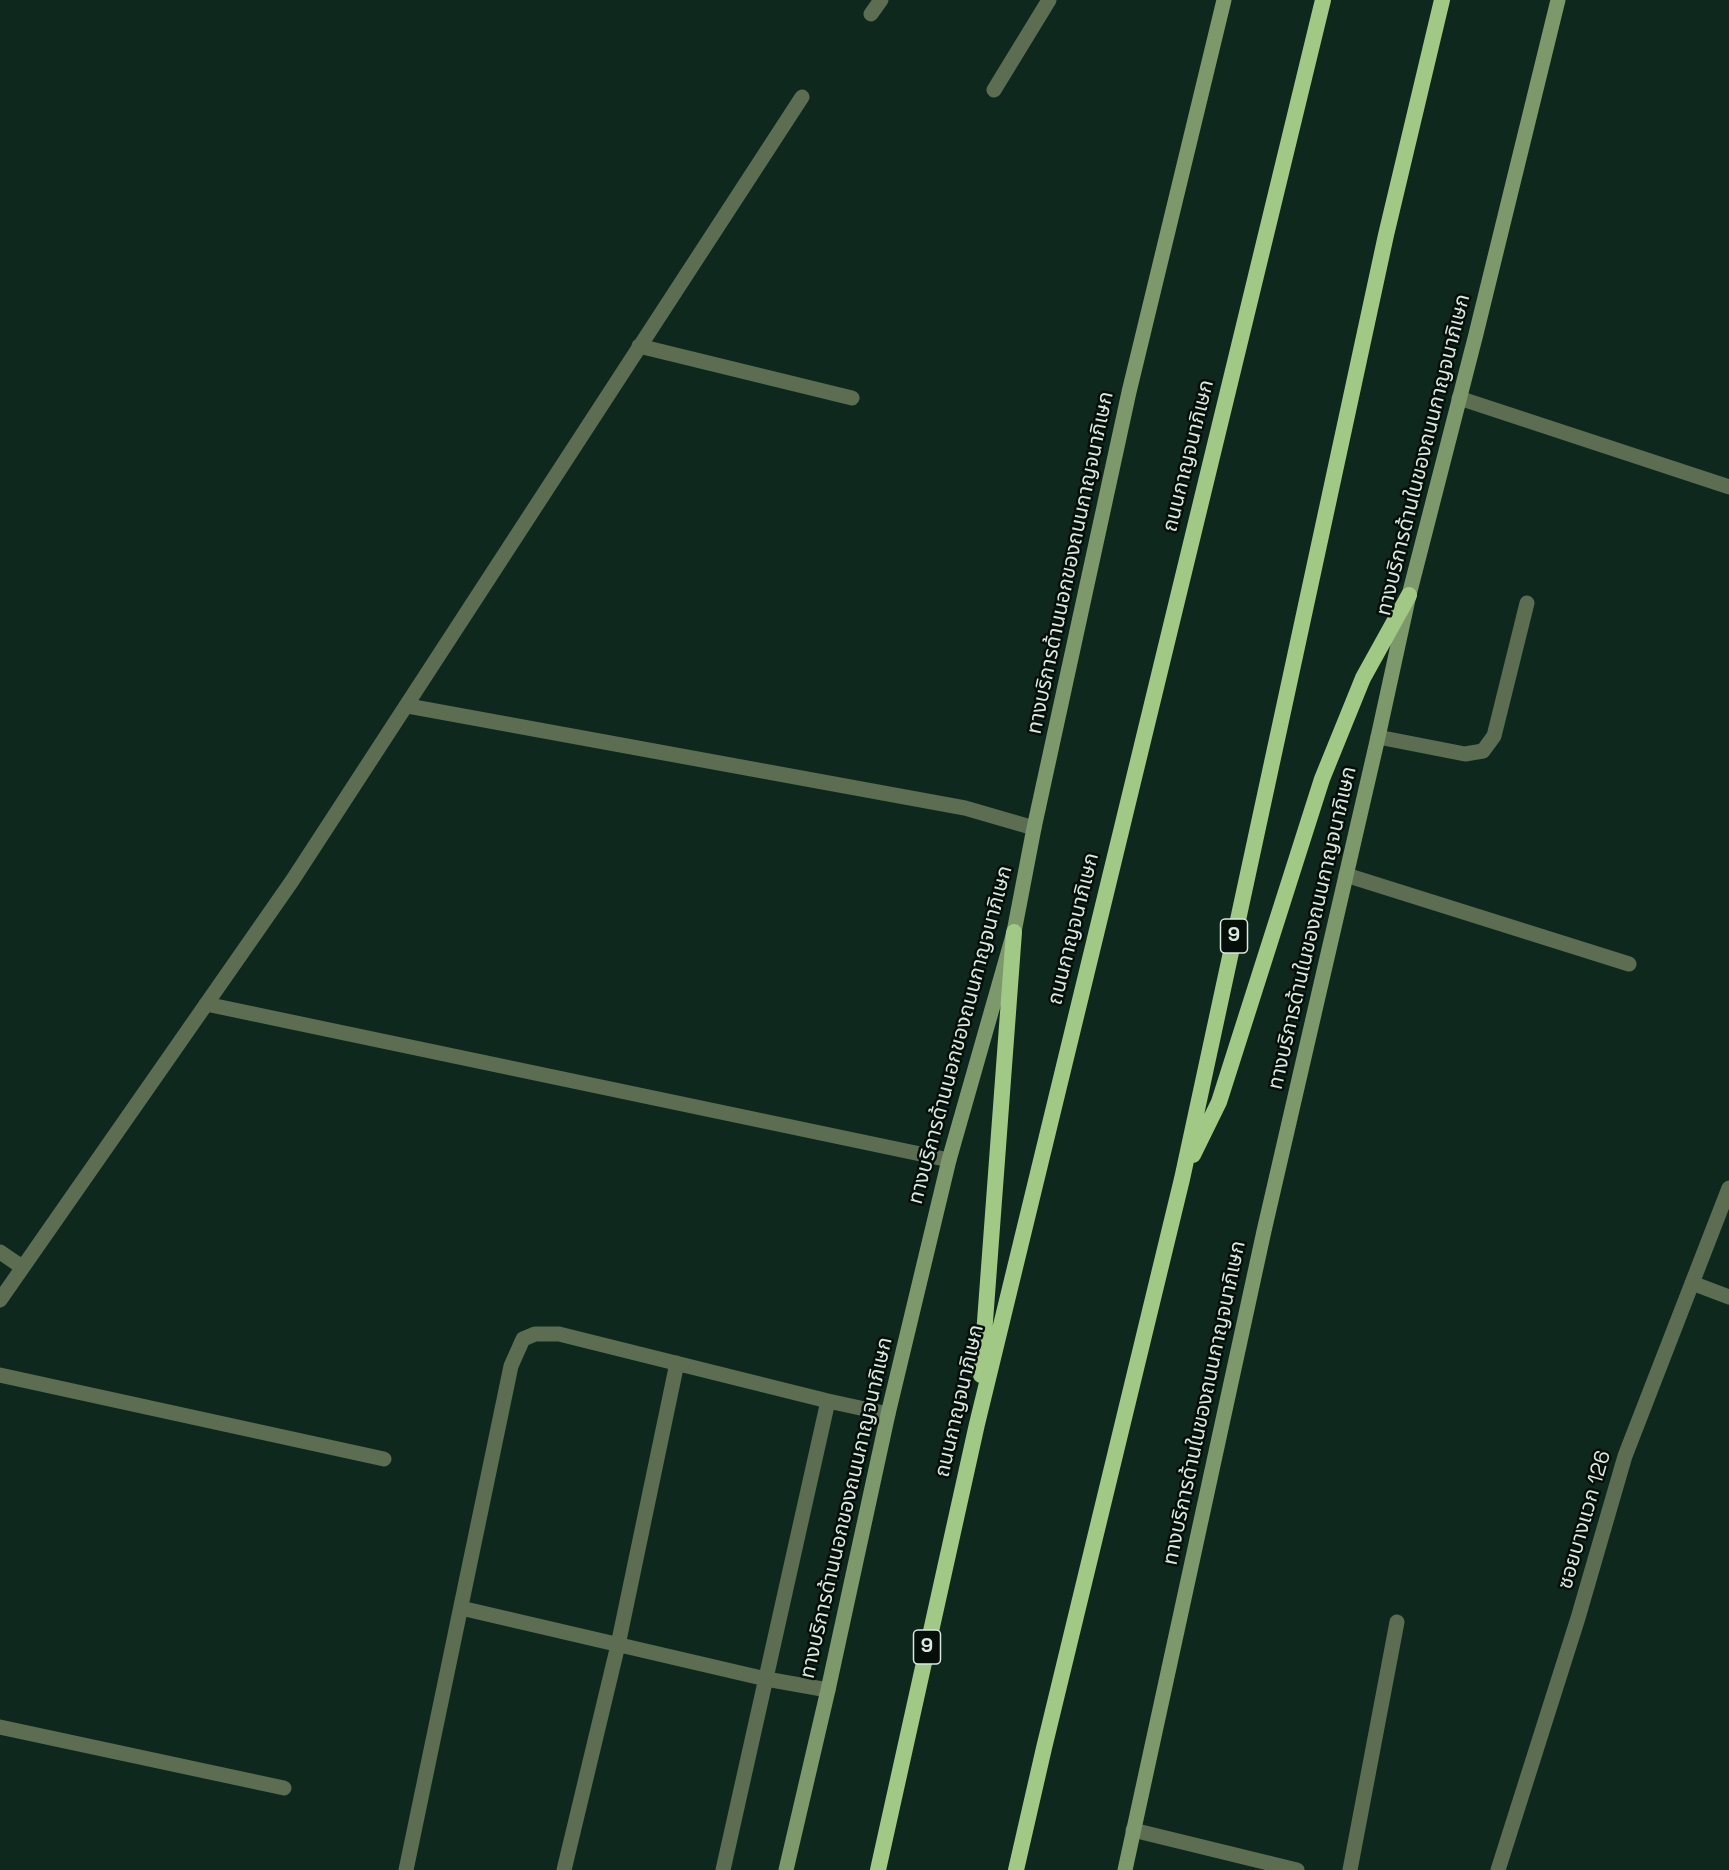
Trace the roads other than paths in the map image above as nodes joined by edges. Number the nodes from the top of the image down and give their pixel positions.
1 (881, 0) edge
2 (1049, 0) edge
3 (1224, 0) edge
4 (1323, 0) edge
5 (1443, 0) edge
6 (1558, 0) edge
7 (871, 15) dead end
8 (994, 90) dead end
9 (802, 97) dead end
10 (639, 346) junction
11 (852, 398) dead end
12 (1459, 398) junction
13 (1729, 487) edge
14 (1409, 595) junction
15 (1527, 603) dead end
16 (408, 706) junction
17 (1378, 737) junction
18 (1034, 828) junction
19 (1346, 875) junction
20 (1014, 932) junction
21 (1629, 964) dead end
22 (206, 1004) junction
23 (949, 1160) junction
24 (1182, 1179) junction
25 (1729, 1188) edge
26 (0, 1252) edge
27 (22, 1267) junction
28 (1692, 1283) junction
29 (1729, 1297) edge
30 (0, 1300) edge
31 (677, 1363) junction
32 (0, 1375) edge
33 (828, 1401) junction
34 (888, 1414) junction
35 (977, 1424) junction
36 (384, 1459) dead end
37 (461, 1608) junction
38 (1397, 1622) dead end
39 (618, 1644) junction
40 (765, 1679) junction
41 (828, 1690) junction
42 (0, 1727) edge
43 (284, 1788) dead end
44 (1133, 1830) junction
45 (406, 1870) edge
46 (564, 1870) edge
47 (723, 1870) edge
48 (786, 1870) edge
49 (878, 1870) edge
50 (1016, 1870) edge
51 (1125, 1870) edge
52 (1297, 1870) edge
53 (1350, 1870) edge
54 (1498, 1870) edge

1 - 7 street
2 - 8 street
3 - 18 main road, ทางบริการด้านนอกของถนนกาญจนาภิเษก
4 - 35 highway, ถนนกาญจนาภิเษก / 9
5 - 24 highway, 9
6 - 12 main road, ทางบริการด้านในของถนนกาญจนาภิเษก
9 - 10 street
10 - 11 street
10 - 16 street
12 - 13 street
12 - 14 main road, ทางบริการด้านในของถนนกาญจนาภิเษก
14 - 17 main road, ทางบริการด้านในของถนนกาญจนาภิเษก
14 - 24 highway
15 - 17 street
16 - 18 street
16 - 22 street
17 - 19 main road, ทางบริการด้านในของถนนกาญจนาภิเษก
18 - 20 main road, ทางบริการด้านนอกของถนนกาญจนาภิเษก
19 - 21 street
19 - 44 main road, ทางบริการด้านในของถนนกาญจนาภิเษก
20 - 23 main road, ทางบริการด้านนอกของถนนกาญจนาภิเษก
20 - 35 highway
22 - 23 street
22 - 27 street
23 - 34 main road, ทางบริการด้านนอกของถนนกาญจนาภิเษก
24 - 50 highway, 9
25 - 28 street, ซอยบางแวก 126
26 - 27 street
27 - 30 street
28 - 29 street
28 - 54 street, ซอยบางแวก 126
31 - 33 street
31 - 37 street
31 - 39 street
32 - 36 street
33 - 34 street
33 - 40 street
34 - 41 main road, ทางบริการด้านนอกของถนนกาญจนาภิเษก
35 - 49 highway, ถนนกาญจนาภิเษก / 9
37 - 39 street
37 - 45 street
38 - 53 street
39 - 40 street
39 - 46 street
40 - 41 street
40 - 47 street
41 - 48 main road, ทางบริการด้านนอกของถนนกาญจนาภิเษก
42 - 43 street
44 - 51 main road, ทางบริการด้านในของถนนกาญจนาภิเษก
44 - 52 street

